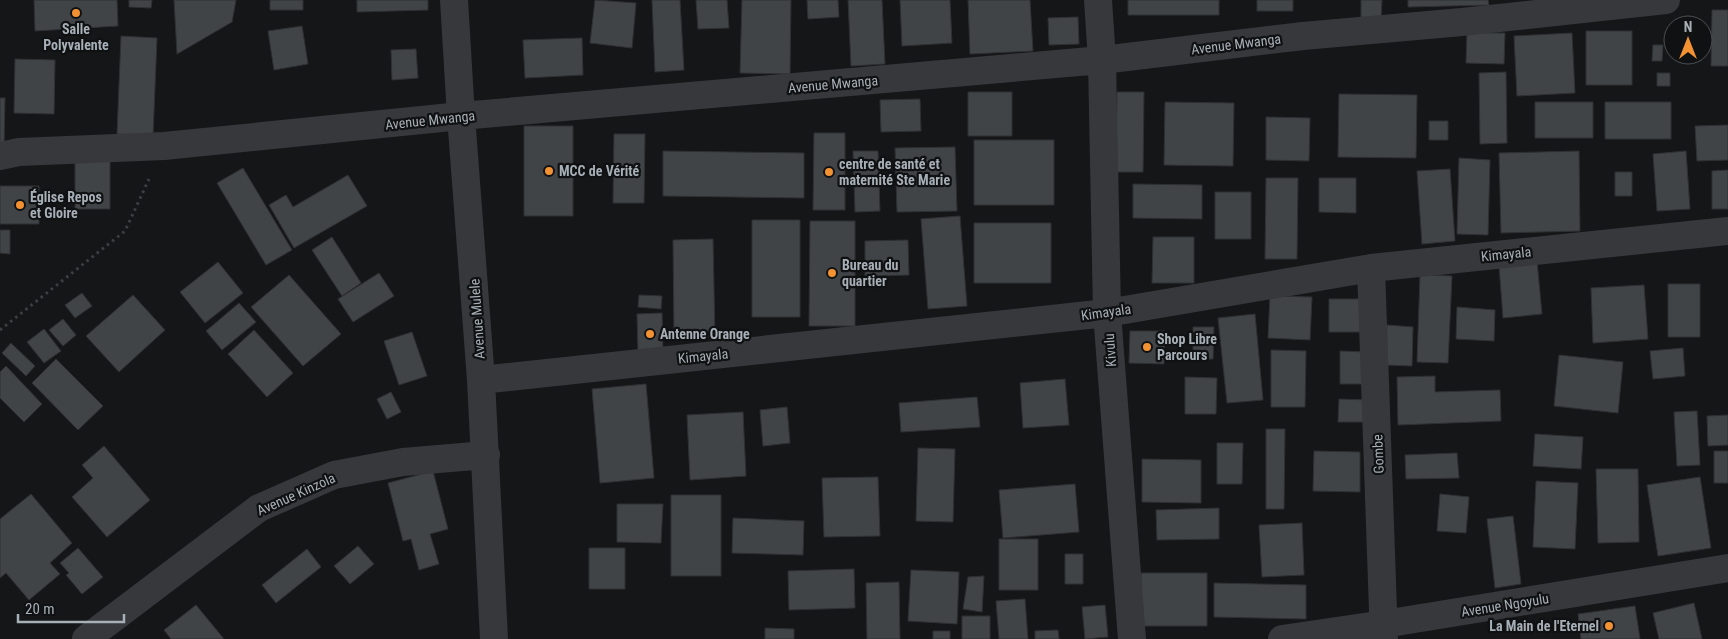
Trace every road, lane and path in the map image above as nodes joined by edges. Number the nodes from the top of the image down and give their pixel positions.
1 (454, 0) edge
2 (1098, 0) edge
3 (1666, 0) edge
4 (1102, 60) junction
5 (461, 116) junction
6 (164, 146) junction
7 (0, 156) edge
8 (1728, 230) edge
9 (1371, 268) junction
10 (1107, 313) junction
11 (0, 330) edge
12 (482, 380) junction
13 (486, 455) junction
14 (1728, 568) edge
15 (1384, 632) edge
16 (86, 639) edge
17 (494, 639) edge
18 (1132, 639) edge
19 (1282, 639) edge

1 - 5 street, Avenue Mulele
2 - 4 street, Kivulu
3 - 4 street, Avenue Mwanga
4 - 5 street, Avenue Mwanga
4 - 10 street, Kivulu
5 - 6 street, Avenue Mwanga
5 - 12 street, Avenue Mulele
6 - 7 street, Avenue Mwanga
6 - 11 path
8 - 9 street, Kimayala
9 - 10 street, Kimayala
9 - 15 street, Gombe
10 - 12 street, Kimayala
10 - 18 street, Kivulu
12 - 13 street, Avenue Mulele
13 - 16 street, Avenue Kinzola
13 - 17 street, Avenue Mulele
14 - 15 street, Avenue Ngoyulu
15 - 19 street, Avenue Ngoyulu

